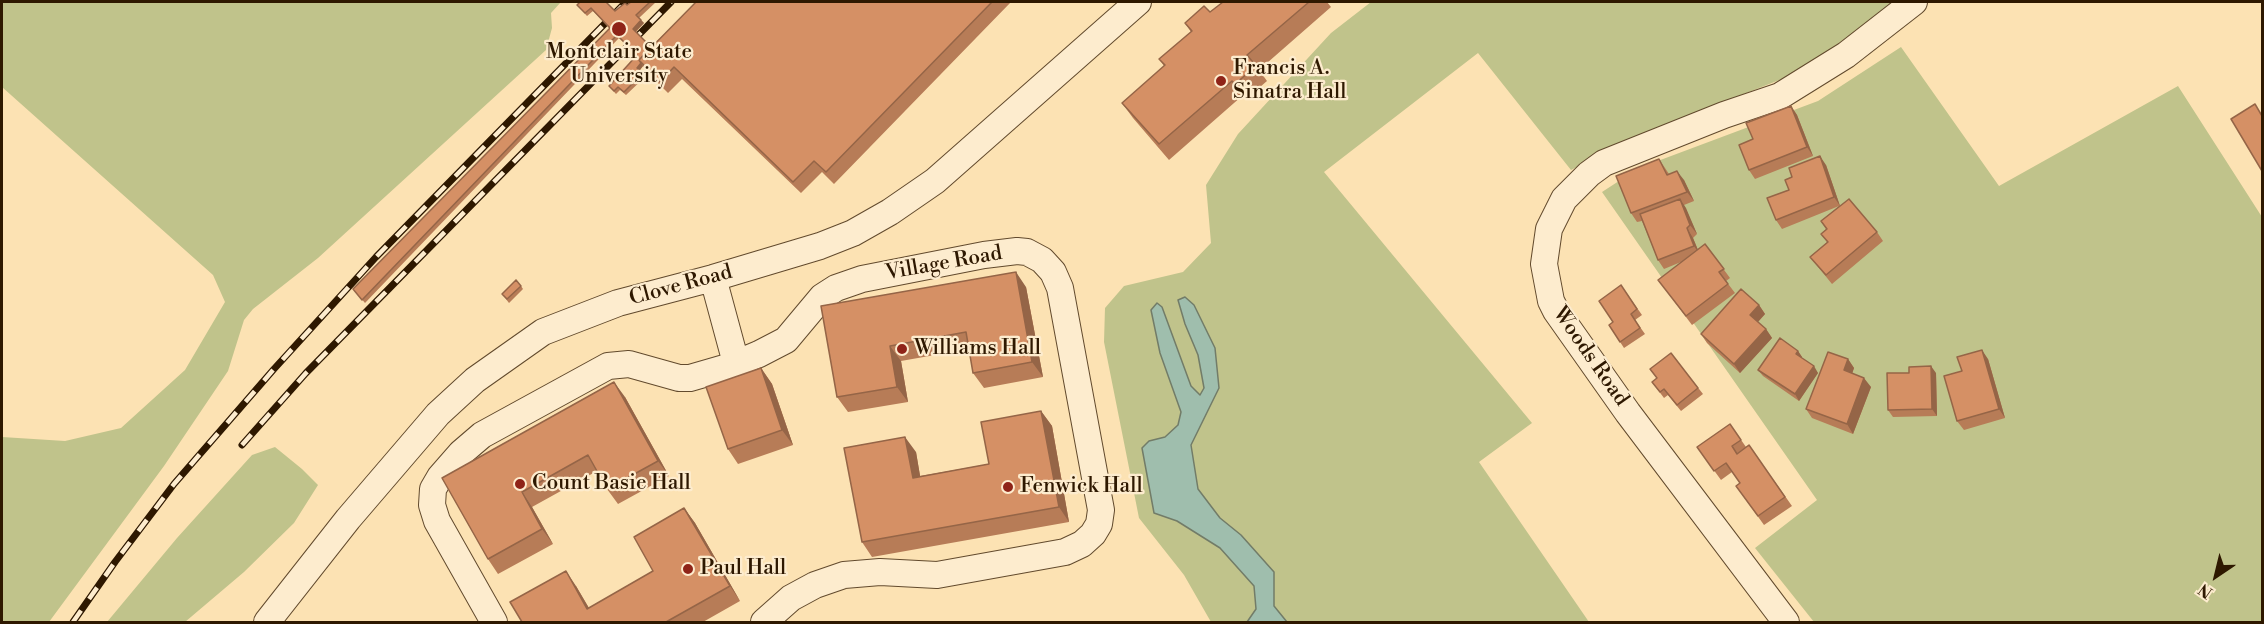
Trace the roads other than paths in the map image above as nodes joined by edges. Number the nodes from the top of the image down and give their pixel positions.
1 (1138, 2) edge
2 (1914, 2) edge
3 (713, 278) junction
4 (736, 363) junction
5 (267, 622) edge
6 (494, 622) edge
7 (764, 622) edge
8 (1786, 622) edge

1 - 3 street, Clove Road
2 - 8 street, Woods Road
3 - 4 street
3 - 5 street, Clove Road
4 - 6 street, Village Road
4 - 7 street, Village Road

